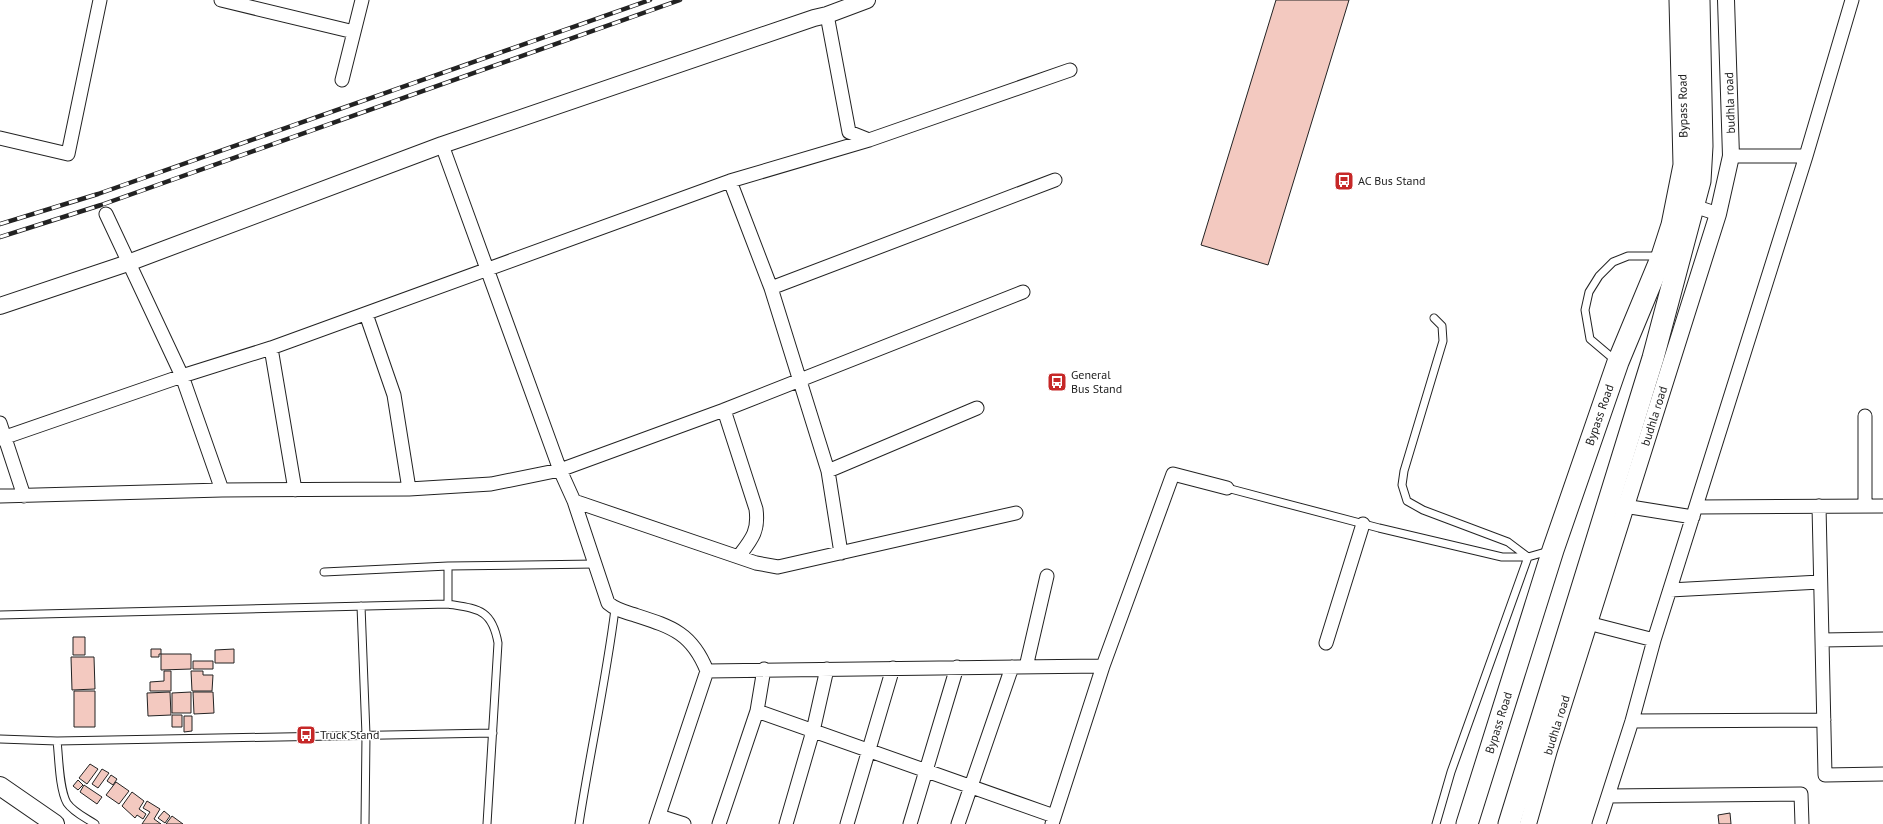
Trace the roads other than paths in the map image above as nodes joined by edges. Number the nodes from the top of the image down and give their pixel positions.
1 (100, 0) edge
2 (221, 0) edge
3 (362, 0) edge
4 (867, 0) edge
5 (1680, 0) edge
6 (1699, 0) edge
7 (1726, 0) edge
8 (1852, 0) edge
9 (827, 16) junction
10 (354, 32) junction
11 (1070, 70) dead end
12 (342, 80) dead end
13 (0, 138) edge
14 (869, 140) junction
15 (442, 145) junction
16 (1731, 156) junction
17 (1806, 156) junction
18 (1055, 180) dead end
19 (730, 182) junction
20 (1694, 206) junction
21 (106, 214) dead end
22 (1718, 214) junction
23 (1662, 256) junction
24 (128, 263) junction
25 (487, 270) junction
26 (771, 288) junction
27 (1023, 292) dead end
28 (0, 306) edge
29 (366, 314) junction
30 (1434, 318) dead end
31 (271, 348) junction
32 (1618, 362) junction
33 (182, 376) junction
34 (800, 381) junction
35 (977, 408) dead end
36 (724, 410) junction
37 (1865, 416) dead end
38 (0, 423) edge
39 (2, 438) edge
40 (560, 470) junction
41 (828, 471) junction
42 (1227, 488) joint
43 (409, 489) junction
44 (222, 490) junction
45 (295, 490) junction
46 (0, 496) edge
47 (24, 496) junction
48 (574, 501) junction
49 (1617, 505) junction
50 (1819, 506) junction
51 (1866, 506) junction
52 (1883, 506) edge
53 (1695, 512) junction
54 (1016, 513) dead end
55 (1363, 524) junction
56 (1553, 550) junction
57 (841, 553) junction
58 (739, 556) junction
59 (1528, 557) junction
60 (596, 564) junction
61 (448, 566) junction
62 (324, 572) dead end
63 (1047, 576) dead end
64 (1820, 582) junction
65 (1670, 590) junction
66 (448, 604) junction
67 (360, 606) junction
68 (615, 609) junction
69 (0, 615) edge
70 (1581, 621) junction
71 (1883, 639) edge
72 (1654, 640) junction
73 (1822, 640) junction
74 (1326, 643) dead end
75 (1104, 666) junction
76 (957, 667) junction
77 (1012, 667) junction
78 (1026, 667) junction
79 (893, 668) junction
80 (764, 669) junction
81 (827, 669) junction
82 (708, 671) junction
83 (757, 711) junction
84 (1824, 720) junction
85 (1632, 721) junction
86 (813, 731) junction
87 (493, 733) junction
88 (366, 735) junction
89 (0, 739) edge
90 (57, 741) junction
91 (869, 751) junction
92 (926, 771) junction
93 (1883, 774) edge
94 (0, 786) edge
95 (970, 786) junction
96 (1608, 796) junction
97 (658, 820) edge
98 (1053, 820) edge
99 (50, 823) edge
100 (94, 824) edge
101 (365, 824) edge
102 (487, 824) edge
103 (579, 824) edge
104 (684, 824) edge
105 (719, 824) edge
106 (786, 824) edge
107 (847, 824) edge
108 (910, 824) edge
109 (958, 824) edge
110 (1436, 824) edge
111 (1467, 824) edge
112 (1509, 824) edge
113 (1528, 824) edge
114 (1599, 824) edge
115 (1802, 824) edge

1 - 13 street
2 - 10 street
3 - 10 street
4 - 9 street
5 - 23 main road, Bypass Road
6 - 20 main road
7 - 16 street, budhla road
8 - 17 street
9 - 14 street
9 - 15 street
10 - 12 street
11 - 14 street
14 - 19 street
15 - 24 street
15 - 25 street
16 - 17 street
16 - 22 street, budhla road
17 - 53 street
18 - 26 street
19 - 25 street
19 - 26 street
20 - 22 street
20 - 49 main road
21 - 24 street
22 - 49 street, budhla road
23 - 32 main road, Bypass Road
23 - 32 lane
24 - 28 street
24 - 33 street
25 - 29 street
25 - 40 street
26 - 34 street
27 - 34 street
29 - 31 street
29 - 43 street
30 - 59 lane
31 - 33 street
31 - 45 street
32 - 56 main road, Bypass Road
33 - 39 street
33 - 44 street
34 - 36 street
34 - 41 street
35 - 41 street
36 - 40 street
36 - 58 street
37 - 51 street
38 - 39 street
39 - 47 street
40 - 43 street
40 - 48 street
41 - 57 street
42 - 55 lane
42 - 75 street
43 - 45 street
44 - 45 street
44 - 47 street
46 - 47 street
48 - 58 street
48 - 60 street
49 - 53 street
49 - 70 main road
50 - 51 street
50 - 53 street
50 - 64 street
51 - 52 street
53 - 65 street
54 - 57 street
55 - 59 lane
55 - 74 street
56 - 59 lane
56 - 111 main road, Bypass Road
57 - 58 street
59 - 110 lane
60 - 61 lane
60 - 68 street
61 - 62 lane
61 - 66 lane
63 - 78 street
64 - 65 street
64 - 73 street
65 - 72 street
66 - 67 lane
66 - 87 lane
67 - 69 lane
67 - 88 lane
68 - 82 street
68 - 103 lane
70 - 72 street
70 - 112 main road
70 - 113 street, budhla road
71 - 73 street
72 - 85 street
73 - 84 street
75 - 78 street
75 - 98 street
76 - 77 street
76 - 79 street
76 - 92 street
77 - 78 street
77 - 95 street
79 - 81 street
79 - 91 street
80 - 81 street
80 - 82 street
80 - 83 street
81 - 86 street
82 - 97 street
83 - 86 street
83 - 105 street
84 - 85 street
84 - 93 street
85 - 96 street
86 - 91 street
86 - 106 street
87 - 88 lane
87 - 102 lane
88 - 90 lane
88 - 101 lane
89 - 90 lane
90 - 100 lane
91 - 92 street
91 - 107 street
92 - 95 street
92 - 108 street
94 - 99 main road
95 - 98 street
95 - 109 street
96 - 114 street
96 - 115 street
97 - 104 street

